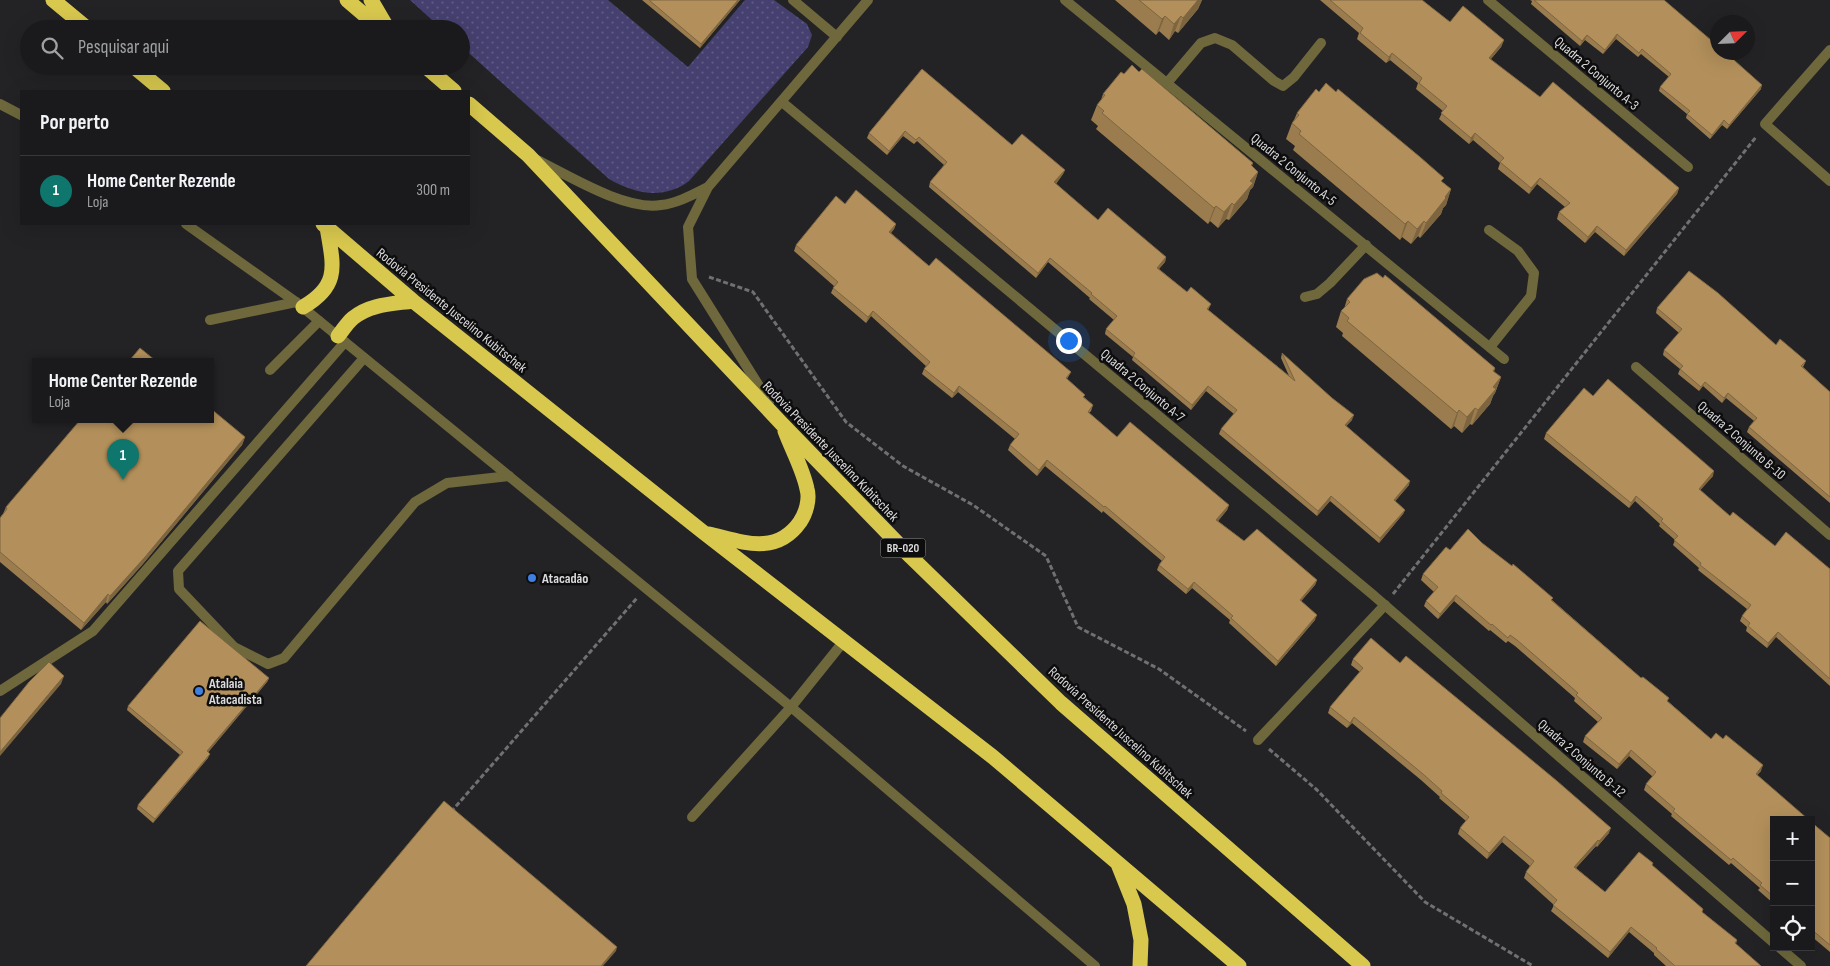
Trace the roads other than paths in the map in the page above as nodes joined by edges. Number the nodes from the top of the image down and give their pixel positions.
1 (53, 0) edge
2 (347, 0) edge
3 (371, 0) edge
4 (794, 0) edge
5 (868, 0) edge
6 (1066, 0) edge
7 (1488, 0) edge
8 (77, 20) edge
9 (370, 20) edge
10 (383, 20) edge
11 (837, 37) junction
12 (1321, 43) dead end
13 (1830, 50) edge
14 (144, 75) edge
15 (435, 75) edge
16 (1167, 83) junction
17 (162, 90) edge
18 (453, 90) edge
19 (782, 102) junction
20 (0, 104) edge
21 (470, 105) edge
22 (20, 114) edge
23 (528, 155) junction
24 (1688, 167) dead end
25 (1830, 181) edge
26 (708, 187) junction
27 (187, 225) edge
28 (325, 225) edge
29 (1490, 230) dead end
30 (1366, 246) junction
31 (1305, 296) dead end
32 (413, 301) junction
33 (299, 305) junction
34 (210, 320) dead end
35 (319, 321) junction
36 (341, 339) junction
37 (1490, 347) junction
38 (364, 358) junction
39 (1504, 359) dead end
40 (1636, 367) dead end
41 (270, 370) dead end
42 (782, 424) junction
43 (509, 476) junction
44 (703, 532) junction
45 (1830, 535) edge
46 (1372, 594) joint
47 (1385, 604) junction
48 (844, 641) junction
49 (0, 691) edge
50 (791, 708) junction
51 (1258, 740) road end
52 (692, 817) dead end
53 (1117, 863) junction
54 (1770, 940) edge
55 (1784, 951) edge
56 (1095, 966) edge
57 (1140, 966) edge
58 (1239, 966) edge
59 (1363, 966) edge
60 (1801, 966) edge

1 - 8 highway
2 - 9 highway
3 - 10 highway
4 - 11 street
5 - 11 street
6 - 16 street, Quadra 2 Conjunto A-5
7 - 24 street, Quadra 2 Conjunto A-3
11 - 19 street
12 - 16 street
13 - 25 street
14 - 17 highway
15 - 18 highway
16 - 30 street, Quadra 2 Conjunto A-5
19 - 26 street
19 - 46 street, Quadra 2 Conjunto A-7
20 - 22 street
21 - 23 highway, Rodovia Presidente Juscelino Kubitschek / BR-020
23 - 26 street
23 - 42 highway, Rodovia Presidente Juscelino Kubitschek / BR-020
26 - 42 street
27 - 33 street
28 - 32 highway, Rodovia Presidente Juscelino Kubitschek
28 - 33 highway
29 - 37 street
30 - 31 street
30 - 37 street, Quadra 2 Conjunto A-5
32 - 36 highway
32 - 44 highway, Rodovia Presidente Juscelino Kubitschek
33 - 34 street
33 - 35 street
35 - 36 street
35 - 41 street
36 - 38 street
36 - 49 street
37 - 39 street, Quadra 2 Conjunto A-5
38 - 43 street
38 - 43 street
40 - 45 street, Quadra 2 Conjunto B-10
42 - 44 highway
42 - 59 highway, Rodovia Presidente Juscelino Kubitschek / BR-020
43 - 50 street
44 - 48 highway, Rodovia Presidente Juscelino Kubitschek
46 - 47 street, Quadra 2 Conjunto B-12
47 - 51 street
47 - 54 street, Quadra 2 Conjunto B-12
48 - 50 street
48 - 53 highway, Rodovia Presidente Juscelino Kubitschek
50 - 52 street
50 - 56 street
53 - 57 highway
53 - 58 highway, Rodovia Presidente Juscelino Kubitschek
55 - 60 street

